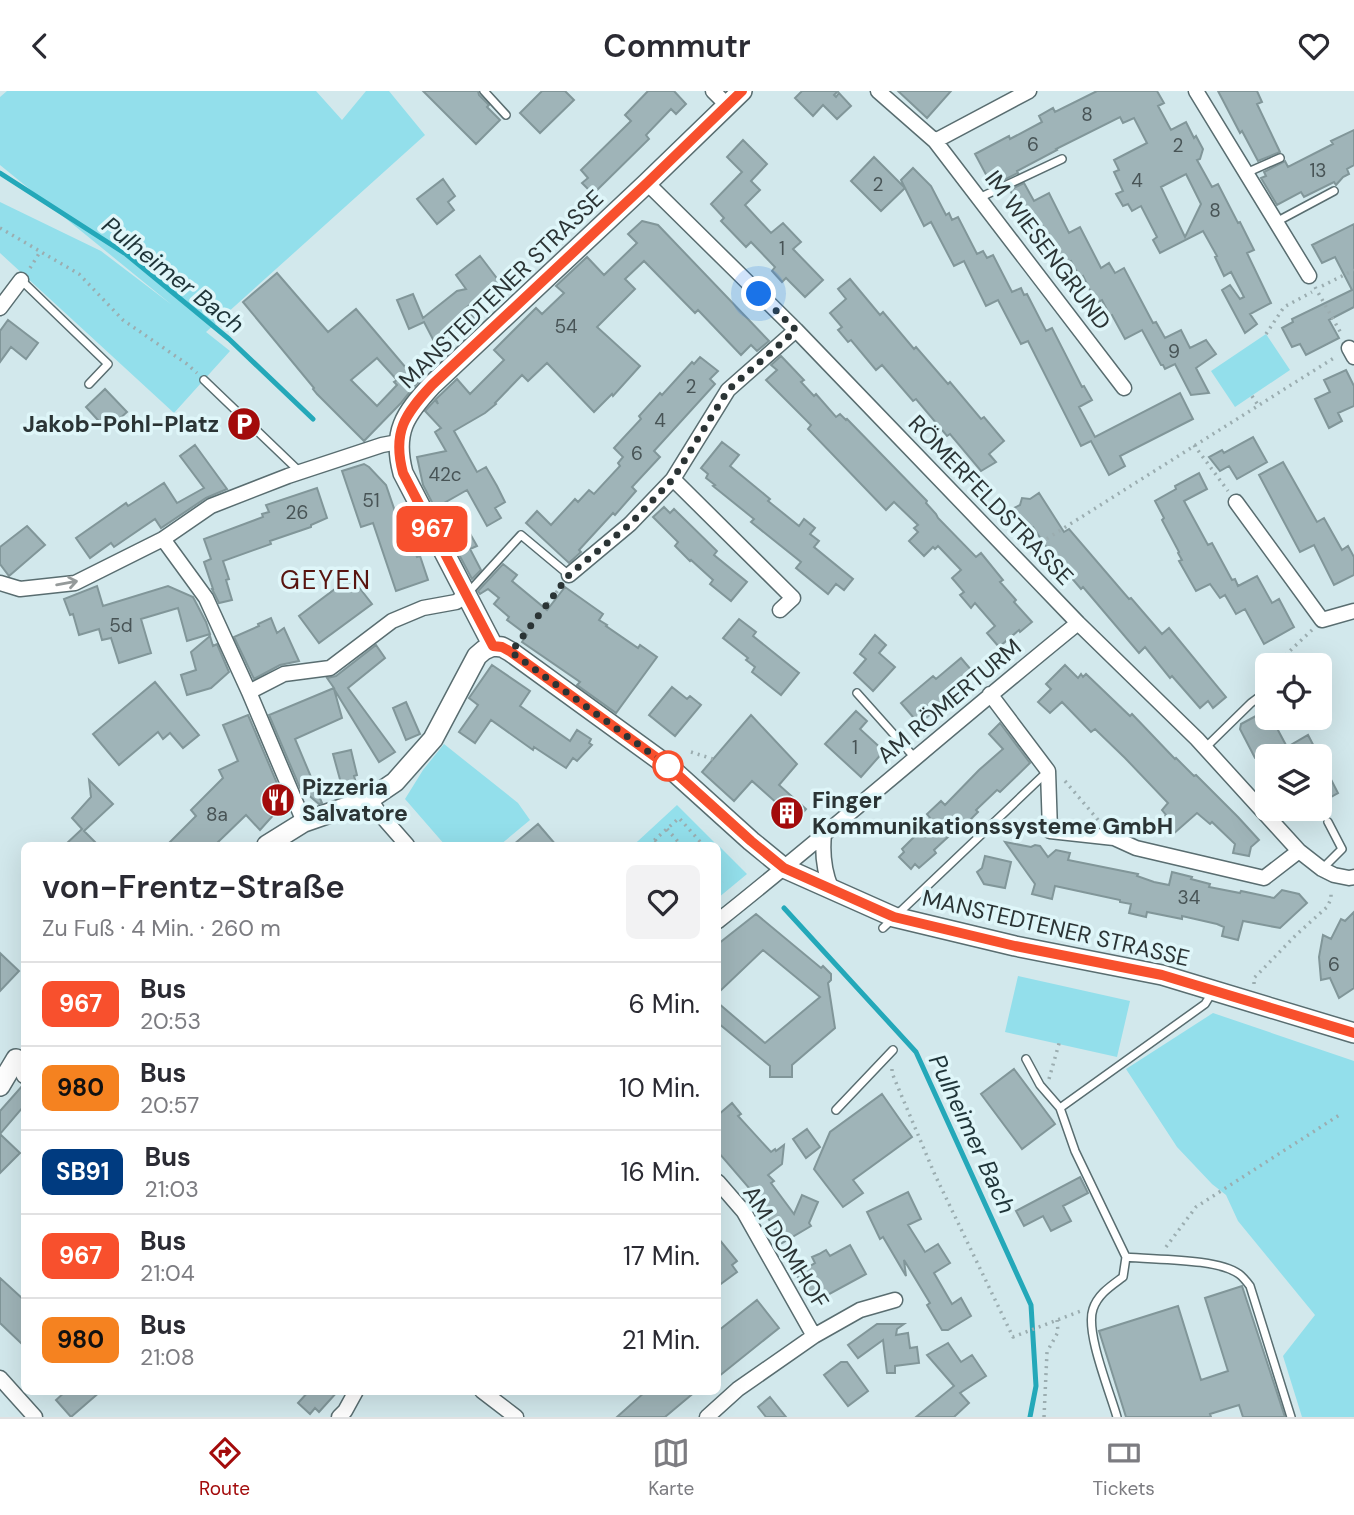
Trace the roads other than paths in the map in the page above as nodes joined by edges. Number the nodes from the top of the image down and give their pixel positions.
1 (484, 91) edge
2 (742, 91) edge
3 (878, 91) edge
4 (1029, 91) edge
5 (1196, 91) edge
6 (720, 98) edge
7 (506, 115) dead end
8 (935, 141) junction
9 (1279, 157) dead end
10 (1062, 159) dead end
11 (1247, 173) junction
12 (647, 183) junction
13 (1334, 191) dead end
14 (979, 198) junction
15 (1276, 222) junction
16 (1309, 276) road end
17 (22, 280) joint
18 (0, 308) edge
19 (796, 330) junction
20 (204, 380) road end
21 (89, 384) dead end
22 (1124, 388) dead end
23 (398, 442) junction
24 (301, 472) junction
25 (673, 479) junction
26 (1236, 502) road end
27 (163, 539) junction
28 (569, 575) joint
29 (0, 583) edge
30 (467, 595) junction
31 (780, 610) dead end
32 (1354, 611) edge
33 (1078, 623) junction
34 (502, 649) junction
35 (249, 692) junction
36 (856, 693) dead end
37 (990, 694) junction
38 (1255, 700) edge
39 (1205, 748) junction
40 (915, 758) junction
41 (1048, 771) junction
42 (370, 799) junction
43 (304, 822) junction
44 (1328, 822) dead end
45 (824, 834) junction
46 (272, 842) edge
47 (404, 842) edge
48 (1299, 851) junction
49 (784, 868) junction
50 (1328, 872) junction
51 (1354, 877) edge
52 (831, 888) junction
53 (721, 919) edge
54 (889, 922) junction
55 (1213, 991) junction
56 (1354, 1033) edge
57 (893, 1050) road end
58 (1026, 1059) dead end
59 (16, 1062) edge
60 (0, 1086) edge
61 (1060, 1108) junction
62 (836, 1111) dead end
63 (721, 1185) edge
64 (1126, 1257) junction
65 (895, 1300) dead end
66 (814, 1336) junction
67 (0, 1378) edge
68 (354, 1395) edge
69 (487, 1395) edge
70 (35, 1417) edge
71 (339, 1417) edge
72 (516, 1417) edge
73 (707, 1417) edge
74 (1117, 1417) edge
75 (1291, 1417) edge

1 - 7 lane
2 - 6 street, MANSTEDTENER STRASSE
3 - 8 street, IM WIESENGRUND
4 - 8 street
5 - 11 street
6 - 12 street, MANSTEDTENER STRASSE
8 - 14 street, IM WIESENGRUND
9 - 11 lane
10 - 14 lane
11 - 15 street
12 - 19 street, RÖMERFELDSTRASSE
12 - 23 street, MANSTEDTENER STRASSE
13 - 15 lane
14 - 22 street, IM WIESENGRUND
15 - 16 street
17 - 18 street
17 - 21 lane
19 - 25 street
19 - 33 street, RÖMERFELDSTRASSE
20 - 24 lane
23 - 24 street
23 - 30 street, MANSTEDTENER STRASSE
24 - 27 street
25 - 28 street
25 - 31 street
26 - 32 street
29 -> 27 street
27 - 35 street
28 - 30 lane
30 - 34 street, MANSTEDTENER STRASSE
30 - 35 street
33 - 37 street, AM RÖMERTURM
33 - 39 street, RÖMERFELDSTRASSE
34 - 42 street
34 - 49 street, MANSTEDTENER STRASSE
35 - 43 street
36 - 40 lane
37 - 40 street, AM RÖMERTURM
37 - 41 street
38 - 39 lane
39 - 48 street, RÖMERFELDSTRASSE
40 - 45 street, AM RÖMERTURM
41 - 48 street
41 - 54 lane
42 - 43 street
42 - 47 street
43 - 46 street
44 - 50 lane
45 - 49 street, AM RÖMERTURM
45 - 52 street
48 - 50 street, RÖMERFELDSTRASSE
49 - 52 street, MANSTEDTENER STRASSE
49 - 53 street, AM RÖMERTURM
50 - 51 street
52 - 54 street, MANSTEDTENER STRASSE
54 - 55 street, MANSTEDTENER STRASSE
55 - 56 street, MANSTEDTENER STRASSE
55 - 61 lane
57 - 62 lane
58 - 61 lane
59 - 60 street
61 - 64 lane
63 - 66 street, AM DOMHOF
64 - 74 lane
64 - 75 lane
65 - 66 street, AM DOMHOF
66 - 73 street, AM DOMHOF
67 - 70 street
68 - 71 street
69 - 72 street

